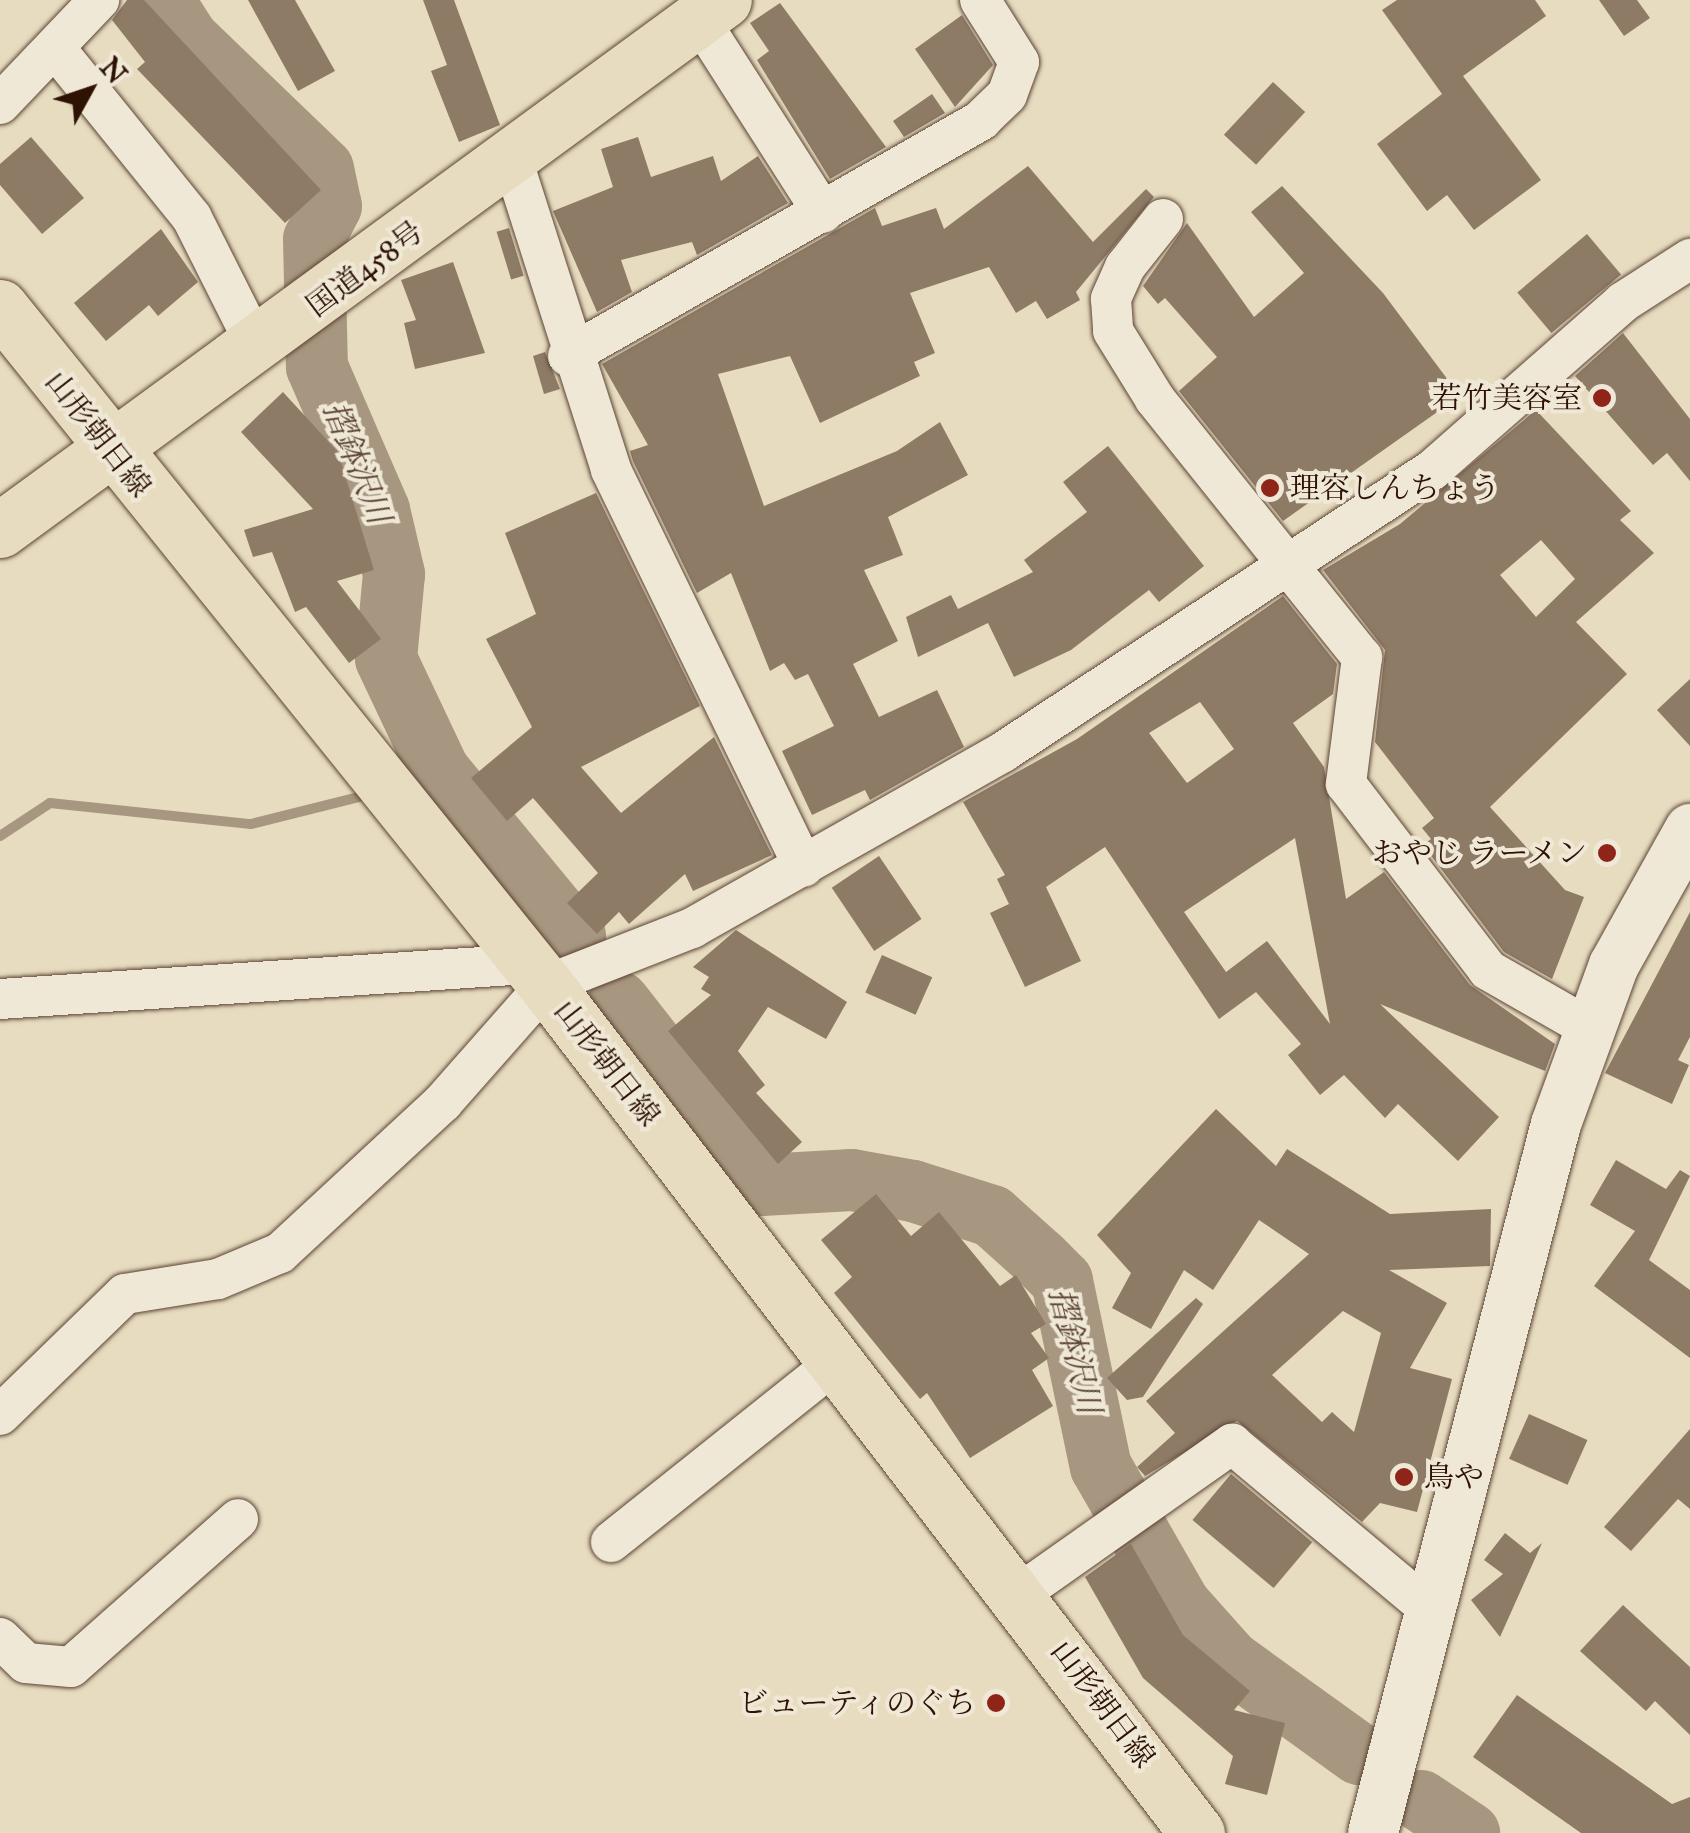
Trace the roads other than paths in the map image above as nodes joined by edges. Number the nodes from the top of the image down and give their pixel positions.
1 (100, 0) edge
2 (982, 0) edge
3 (712, 9) edge
4 (54, 48) junction
5 (0, 104) edge
6 (512, 159) junction
7 (822, 213) junction
8 (1163, 219) dead end
9 (1690, 259) edge
10 (0, 308) edge
11 (273, 336) junction
12 (568, 356) junction
13 (110, 452) junction
14 (0, 530) edge
15 (1292, 568) junction
16 (1690, 828) edge
17 (804, 867) junction
18 (536, 974) junction
19 (0, 1000) edge
20 (1591, 1029) junction
21 (838, 1361) junction
22 (0, 1415) edge
23 (238, 1519) dead end
24 (611, 1542) dead end
25 (1019, 1594) junction
26 (1432, 1611) junction
27 (0, 1638) edge
28 (1196, 1833) edge
29 (1374, 1833) edge

1 - 4 street
2 - 7 street
3 - 6 main road, 国道458号
3 - 7 street
4 - 5 street
4 - 11 street
6 - 11 main road, 国道458号
6 - 12 street
7 - 12 street
8 - 15 street
9 - 15 street
10 - 13 main road, 山形朝日線
11 - 13 main road, 国道458号
12 - 17 street
13 - 14 main road, 国道458号
13 - 18 main road, 山形朝日線
15 - 17 street
15 - 20 street
16 - 20 street
17 - 18 street
18 - 19 street
18 - 21 main road, 山形朝日線
18 - 22 street
20 - 26 street
21 - 24 street
21 - 25 main road, 山形朝日線
23 - 27 street
25 - 26 street
25 - 28 main road, 山形朝日線
26 - 29 street

